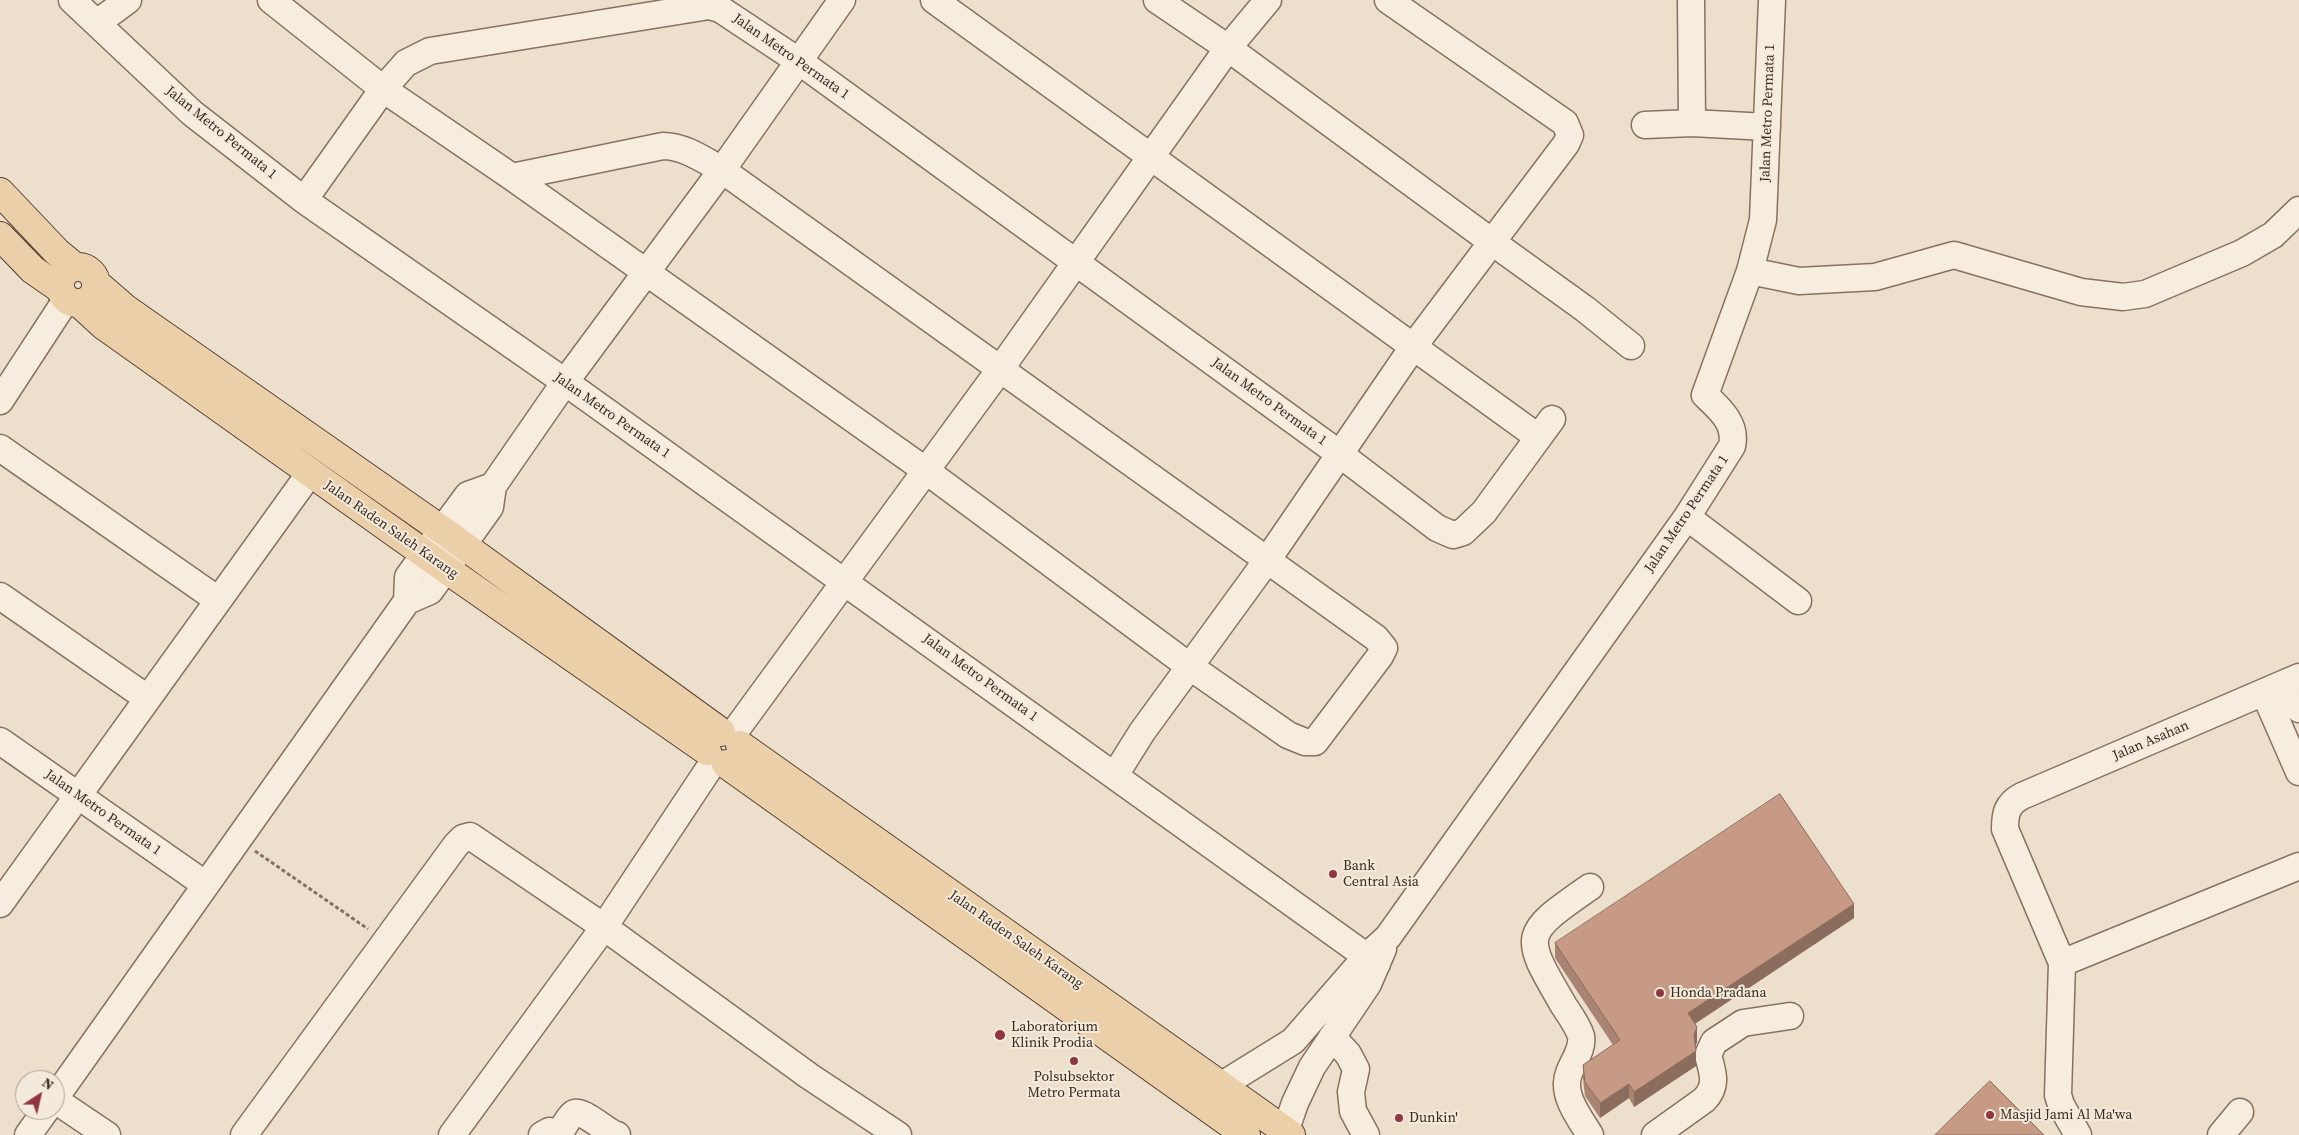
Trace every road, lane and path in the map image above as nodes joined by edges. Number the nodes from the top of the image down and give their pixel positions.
1 (72, 0) edge
2 (128, 0) edge
3 (271, 0) edge
4 (842, 0) edge
5 (934, 0) edge
6 (1157, 0) edge
7 (1268, 0) edge
8 (1388, 0) edge
9 (1691, 0) edge
10 (1772, 0) edge
11 (97, 23) junction
12 (1228, 48) junction
13 (800, 62) junction
14 (383, 89) junction
15 (1692, 123) junction
16 (1645, 125) dead end
17 (1767, 127) junction
18 (1152, 156) junction
19 (722, 170) junction
20 (512, 177) junction
21 (0, 192) edge
22 (304, 200) junction
23 (2299, 210) edge
24 (0, 236) edge
25 (1492, 242) junction
26 (1076, 262) junction
27 (645, 271) junction
28 (1750, 271) junction
29 (75, 288) junction
30 (1631, 346) dead end
31 (1414, 347) junction
32 (1001, 368) junction
33 (565, 382) junction
34 (0, 401) edge
35 (0, 448) edge
36 (1341, 455) junction
37 (925, 470) junction
38 (310, 473) junction
39 (1686, 517) junction
40 (452, 537) junction
41 (1268, 559) junction
42 (435, 561) junction
43 (845, 582) junction
44 (0, 596) edge
45 (218, 600) junction
46 (1798, 601) dead end
47 (1189, 666) junction
48 (2283, 684) edge
49 (147, 698) junction
50 (2299, 709) edge
51 (0, 741) edge
52 (723, 748) junction
53 (2299, 772) edge
54 (1115, 775) junction
55 (79, 794) junction
56 (238, 840) junction
57 (2299, 866) edge
58 (206, 886) junction
59 (1590, 887) dead end
60 (1, 902) edge
61 (604, 927) junction
62 (386, 941) junction
63 (1372, 960) junction
64 (2062, 963) junction
65 (1790, 1016) dead end
66 (1332, 1037) junction
67 (65, 1084) edge
68 (1214, 1096) junction
69 (65, 1105) edge
70 (2240, 1112) dead end
71 (39, 1120) edge
72 (1287, 1134) edge
73 (28, 1135) edge
74 (108, 1135) edge
75 (244, 1135) edge
76 (452, 1135) edge
77 (542, 1135) edge
78 (617, 1135) edge
79 (898, 1135) edge
80 (1246, 1135) edge
81 (1366, 1135) edge
82 (1590, 1135) edge
83 (1655, 1135) edge
84 (2078, 1135) edge
85 (2222, 1135) edge

1 - 11 street, Jalan Metro Permata 1
2 - 11 street
3 - 14 street
4 - 13 street
5 - 18 street, Jalan Metro Permata 1
6 - 12 street
7 - 12 street
8 - 25 street, Jalan Metro Permata 1
9 - 15 street
10 - 17 street, Jalan Metro Permata 1
11 - 22 street, Jalan Metro Permata 1
12 - 18 street
12 - 25 street
13 - 14 street, Jalan Metro Permata 1
13 - 19 street
13 - 26 street, Jalan Metro Permata 1
14 - 20 street
14 - 22 street, Jalan Metro Permata 1
15 - 16 street
15 - 17 street
17 - 28 street, Jalan Metro Permata 1
18 - 26 street
18 - 31 street, Jalan Metro Permata 1
19 - 20 street
19 - 27 street
19 - 32 street
20 - 27 street
21 - 29 main road, Jalan Raden Saleh Karang
22 - 33 street, Jalan Metro Permata 1
23 - 28 street
24 - 29 main road, Jalan Raden Saleh Karang
25 - 30 street
25 - 31 street, Jalan Metro Permata 1
26 - 32 street
26 - 36 street, Jalan Metro Permata 1
27 - 33 street
27 - 37 street
28 - 39 street, Jalan Metro Permata 1
29 - 34 street
29 - 38 main road, Jalan Raden Saleh Karang
29 - 40 main road, Jalan Raden Saleh Karang
31 - 36 street, Jalan Metro Permata 1
31 - 36 street, Jalan Metro Permata 1
32 - 37 street
32 - 41 street
33 - 40 street
33 - 43 street, Jalan Metro Permata 1
35 - 45 street
36 - 41 street, Jalan Metro Permata 1
37 - 43 street
37 - 47 street
38 - 42 main road, Jalan Raden Saleh Karang
38 - 45 street
39 - 46 street
39 - 63 street, Jalan Metro Permata 1
40 - 42 street
40 - 52 main road, Jalan Raden Saleh Karang
41 - 47 street, Jalan Metro Permata 1
41 - 47 street
42 - 52 main road, Jalan Raden Saleh Karang
42 - 56 street
43 - 52 street
43 - 54 street, Jalan Metro Permata 1
44 - 49 street
45 - 49 street
47 - 54 street, Jalan Metro Permata 1
48 - 50 street
48 - 53 street
48 - 64 street, Jalan Asahan
49 - 55 street
51 - 55 street, Jalan Metro Permata 1
52 - 61 street
52 - 68 main road, Jalan Raden Saleh Karang
54 - 63 street, Jalan Metro Permata 1
55 - 58 street, Jalan Metro Permata 1
55 - 60 street
56 - 58 street
56 - 62 path
57 - 64 street
58 - 67 street
59 - 82 street
61 - 62 street
61 - 76 street
61 - 79 street
62 - 75 street
63 - 66 street, Jalan Metro Permata 1
63 - 68 street, Jalan Metro Permata 1
64 - 84 street
65 - 83 street
66 - 72 street, Jalan Metro Permata 1
66 - 81 street
68 - 72 main road, Jalan Raden Saleh Karang
68 - 80 main road, Jalan Raden Saleh Karang
69 - 74 street
70 - 85 street
71 - 73 street
77 - 78 street

